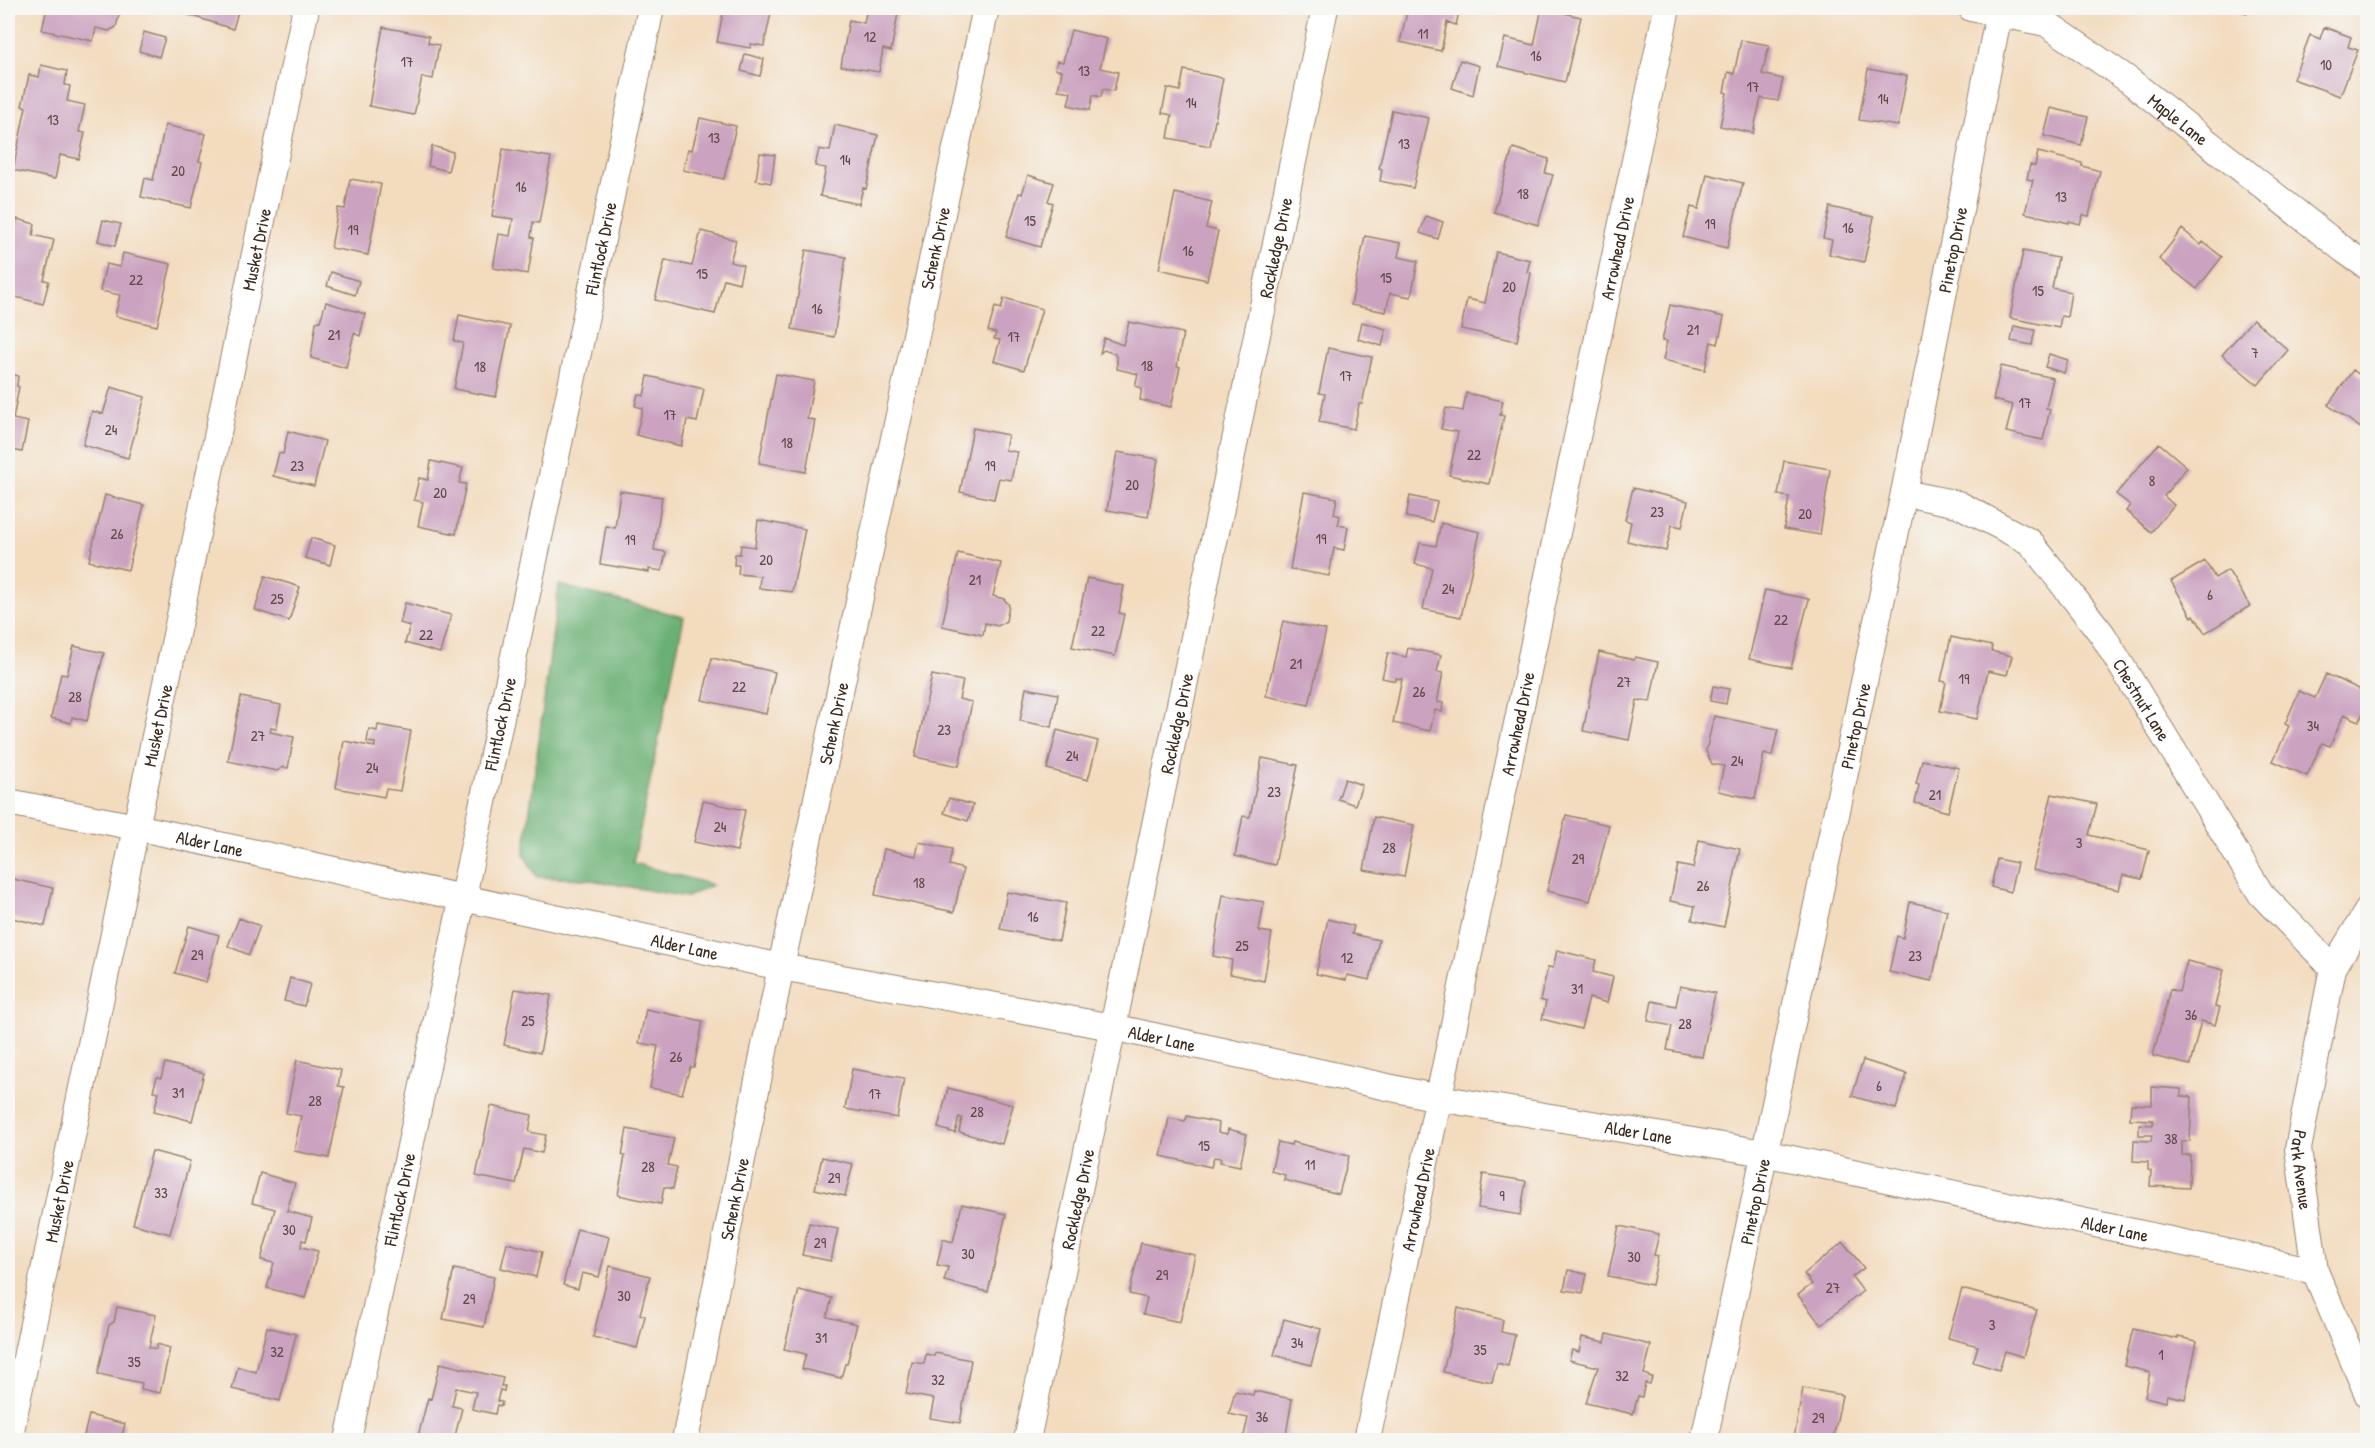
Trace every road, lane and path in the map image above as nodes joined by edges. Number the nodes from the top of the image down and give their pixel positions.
1 (306, 8) edge
2 (651, 8) edge
3 (986, 8) edge
4 (1325, 8) edge
5 (1667, 8) edge
6 (1971, 8) edge
7 (2000, 10) edge
8 (2367, 267) edge
9 (1904, 493) junction
10 (8, 802) edge
11 (136, 827) junction
12 (461, 898) junction
13 (2367, 910) edge
14 (781, 967) junction
15 (2333, 968) junction
16 (1112, 1027) junction
17 (1438, 1098) junction
18 (1764, 1154) junction
19 (2315, 1271) junction
20 (2367, 1395) edge
21 (9, 1440) edge
22 (348, 1440) edge
23 (685, 1440) edge
24 (1027, 1440) edge
25 (1368, 1440) edge
26 (1704, 1440) edge

1 - 11 street, Musket Drive
2 - 12 street, Flintlock Drive
3 - 14 street, Schenk Drive
4 - 16 street, Rockledge Drive
5 - 17 street, Arrowhead Drive
6 - 7 street, Maple Lane
7 - 8 street, Maple Lane
7 - 9 street, Pinetop Drive
9 - 15 street, Chestnut Lane
9 - 18 street, Pinetop Drive
10 - 11 street, Alder Lane
11 - 12 street, Alder Lane
11 - 21 street, Musket Drive
12 - 14 street, Alder Lane
12 - 22 street, Flintlock Drive
13 - 15 street, Park Avenue
14 - 16 street, Alder Lane
14 - 23 street, Schenk Drive
15 - 19 street, Park Avenue
16 - 17 street, Alder Lane
16 - 24 street, Rockledge Drive
17 - 18 street, Alder Lane
17 - 25 street, Arrowhead Drive
18 - 19 street, Alder Lane
18 - 26 street, Pinetop Drive
19 - 20 street, Park Avenue

